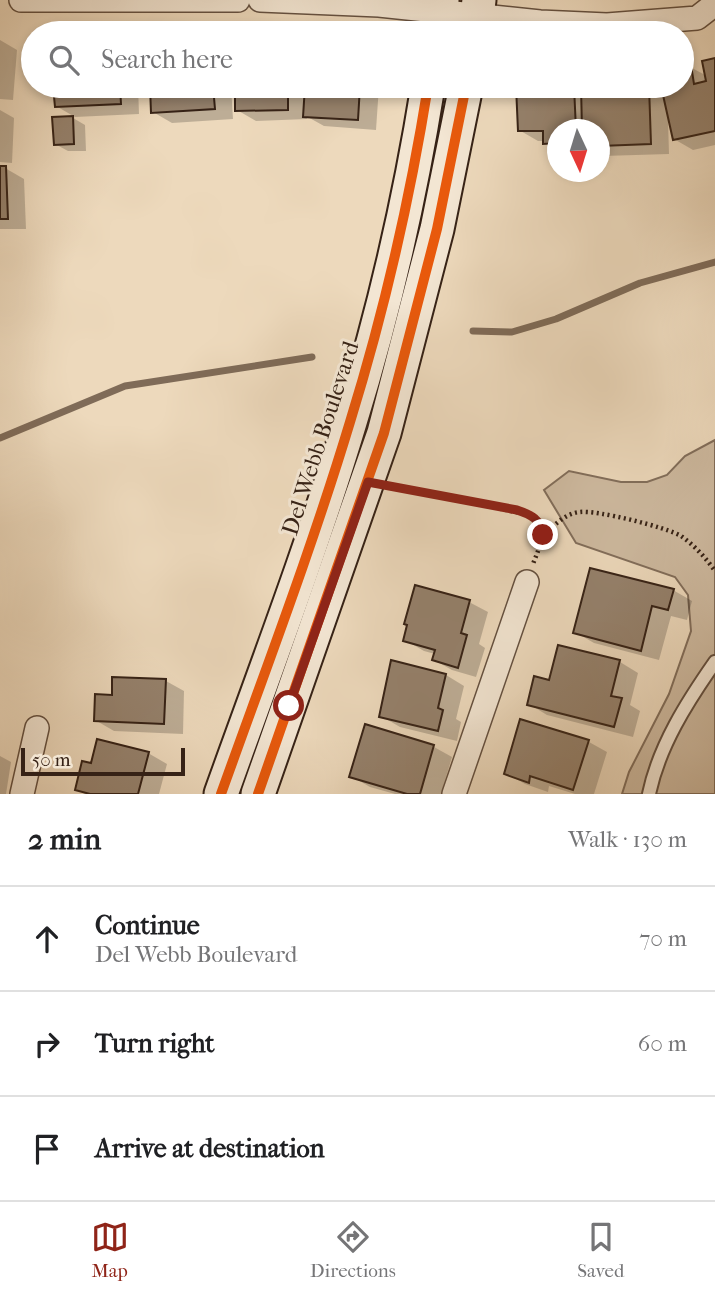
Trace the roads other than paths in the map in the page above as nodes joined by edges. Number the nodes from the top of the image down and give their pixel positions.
1 (21, 0) edge
2 (238, 0) edge
3 (260, 0) edge
4 (715, 4) edge
5 (458, 15) edge
6 (547, 21) edge
7 (658, 21) edge
8 (426, 98) edge
9 (464, 98) edge
10 (527, 582) road end
11 (715, 662) edge
12 (37, 728) dead end
13 (22, 794) edge
14 (221, 794) edge
15 (258, 794) edge
16 (454, 794) edge
17 (649, 794) edge

1 - 2 street
3 - 5 street
4 - 7 street
5 - 6 street
8 - 14 street, Del Webb Boulevard
9 - 15 street
10 - 16 street
11 - 17 lane
12 - 13 street

